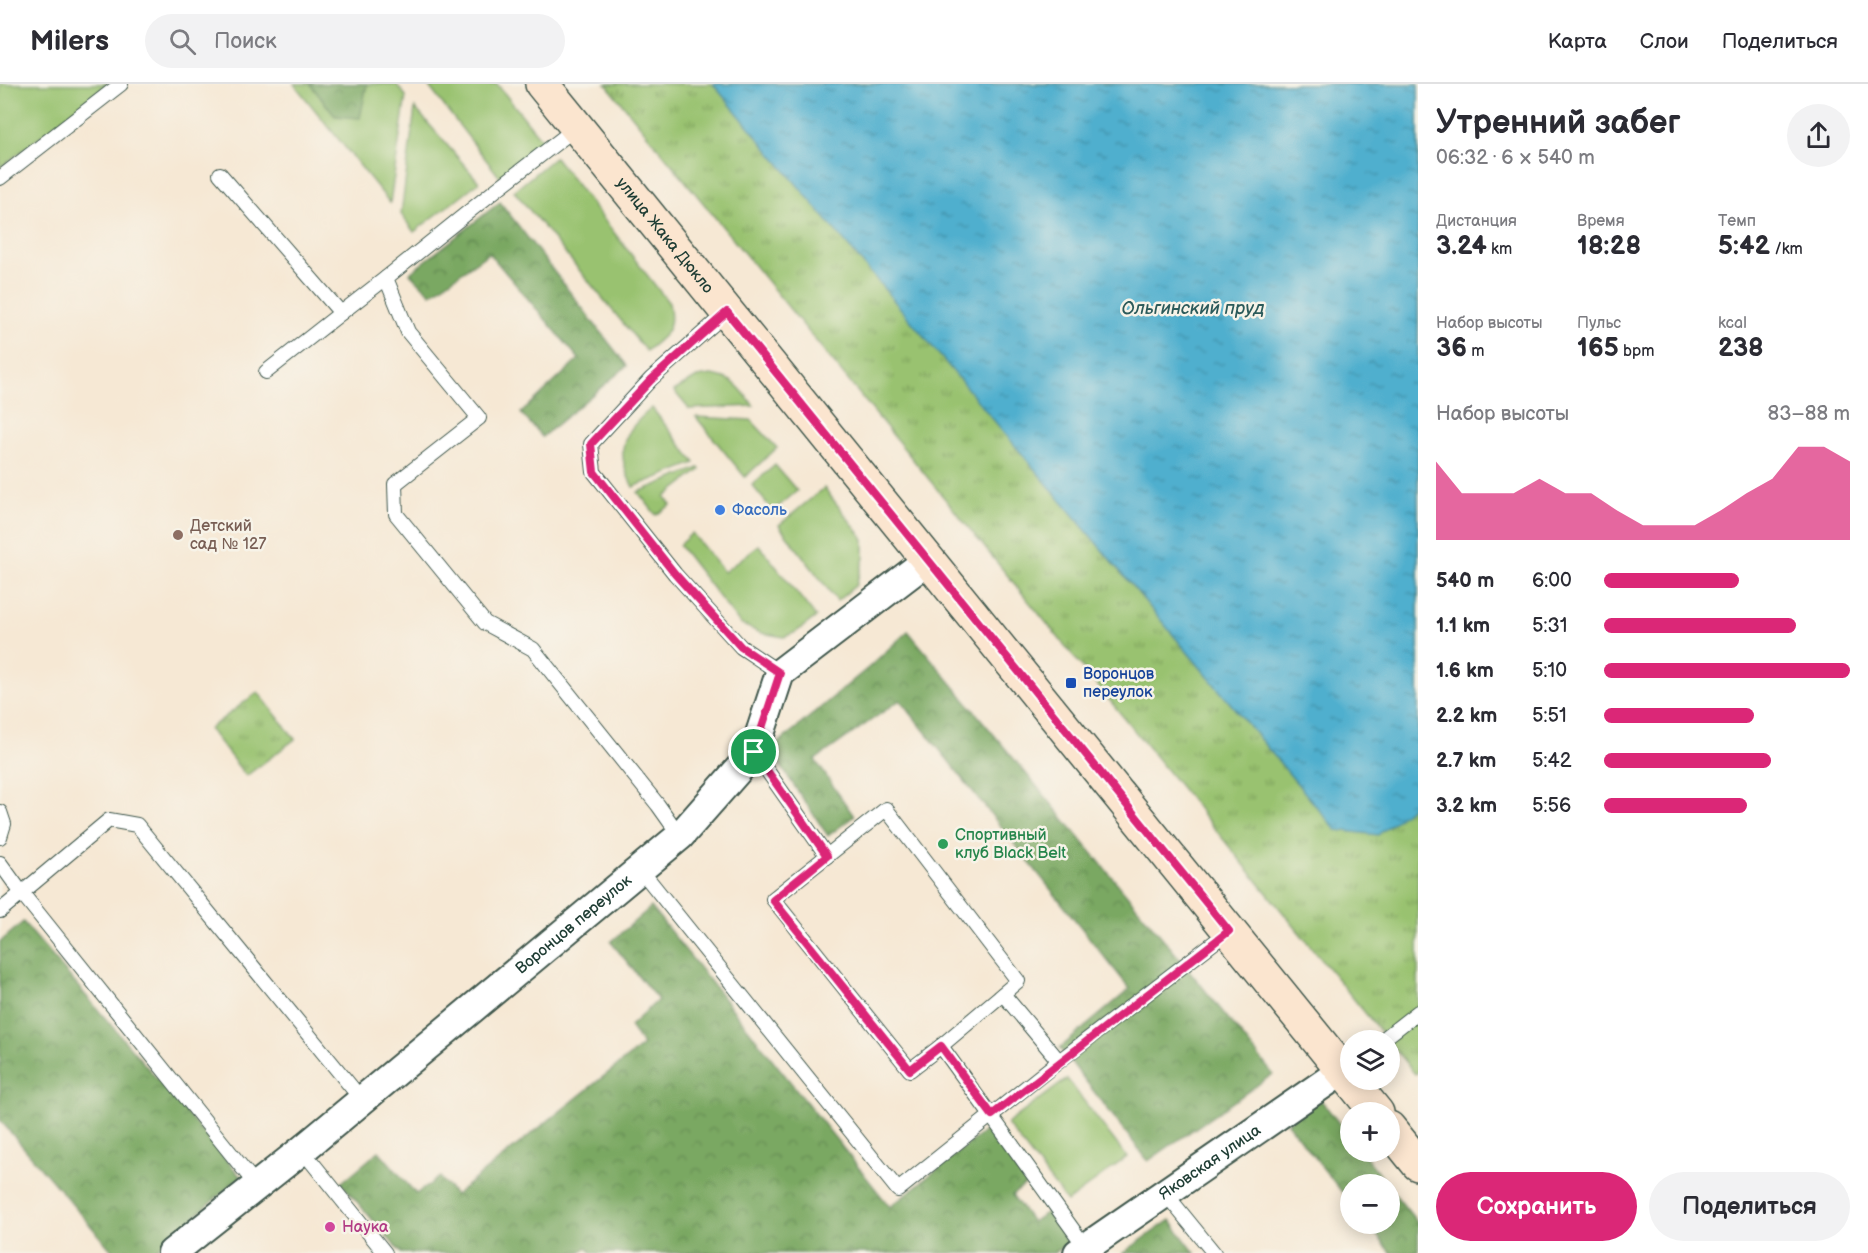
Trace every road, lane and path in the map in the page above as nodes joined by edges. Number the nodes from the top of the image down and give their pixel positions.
1 (121, 84) edge
2 (542, 84) edge
3 (577, 128) junction
4 (220, 174) dead end
5 (0, 178) edge
6 (386, 278) junction
7 (727, 312) junction
8 (341, 313) junction
9 (266, 372) dead end
10 (928, 560) junction
11 (780, 673) junction
12 (754, 752) junction
13 (0, 812) edge
14 (680, 836) junction
15 (0, 837) edge
16 (827, 856) junction
17 (0, 863) edge
18 (640, 869) junction
19 (21, 892) junction
20 (0, 911) edge
21 (1229, 931) junction
22 (1003, 994) junction
23 (1418, 1012) edge
24 (1395, 1030) edge
25 (941, 1046) junction
26 (1059, 1061) junction
27 (1340, 1061) edge
28 (1340, 1072) edge
29 (362, 1100) junction
30 (992, 1115) junction
31 (1400, 1142) edge
32 (302, 1150) junction
33 (1418, 1164) edge
34 (257, 1186) junction
35 (1165, 1193) junction
36 (1082, 1250) edge
37 (172, 1253) edge
38 (385, 1253) edge
39 (1214, 1253) edge

1 - 5 lane
2 - 3 street, улица Жака Дюкло
3 - 6 lane
3 - 7 street, улица Жака Дюкло
4 - 8 lane
6 - 8 lane
6 - 14 lane
7 - 10 street, улица Жака Дюкло
7 - 11 lane
8 - 9 lane
10 - 11 street
10 - 21 street, улица Жака Дюкло
11 - 12 street, Воронцов переулок
12 - 14 street, Воронцов переулок
12 - 16 lane
13 - 15 lane
14 - 18 street, Воронцов переулок
16 - 22 lane
16 - 25 lane
17 - 19 lane
18 - 29 street, Воронцов переулок
18 - 30 lane
19 - 20 lane
19 - 29 lane
19 - 34 lane
21 - 26 lane
21 - 27 street, улица Жака Дюкло
22 - 25 lane
22 - 26 lane
23 - 24 lane
25 - 30 lane
26 - 30 lane
28 - 35 street, Яковская улица
29 - 32 street, Воронцов переулок
30 - 36 lane
31 - 33 street
32 - 34 street, Воронцов переулок
32 - 38 lane
34 - 37 street, Воронцов переулок
35 - 36 street, Яковская улица
35 - 39 lane

